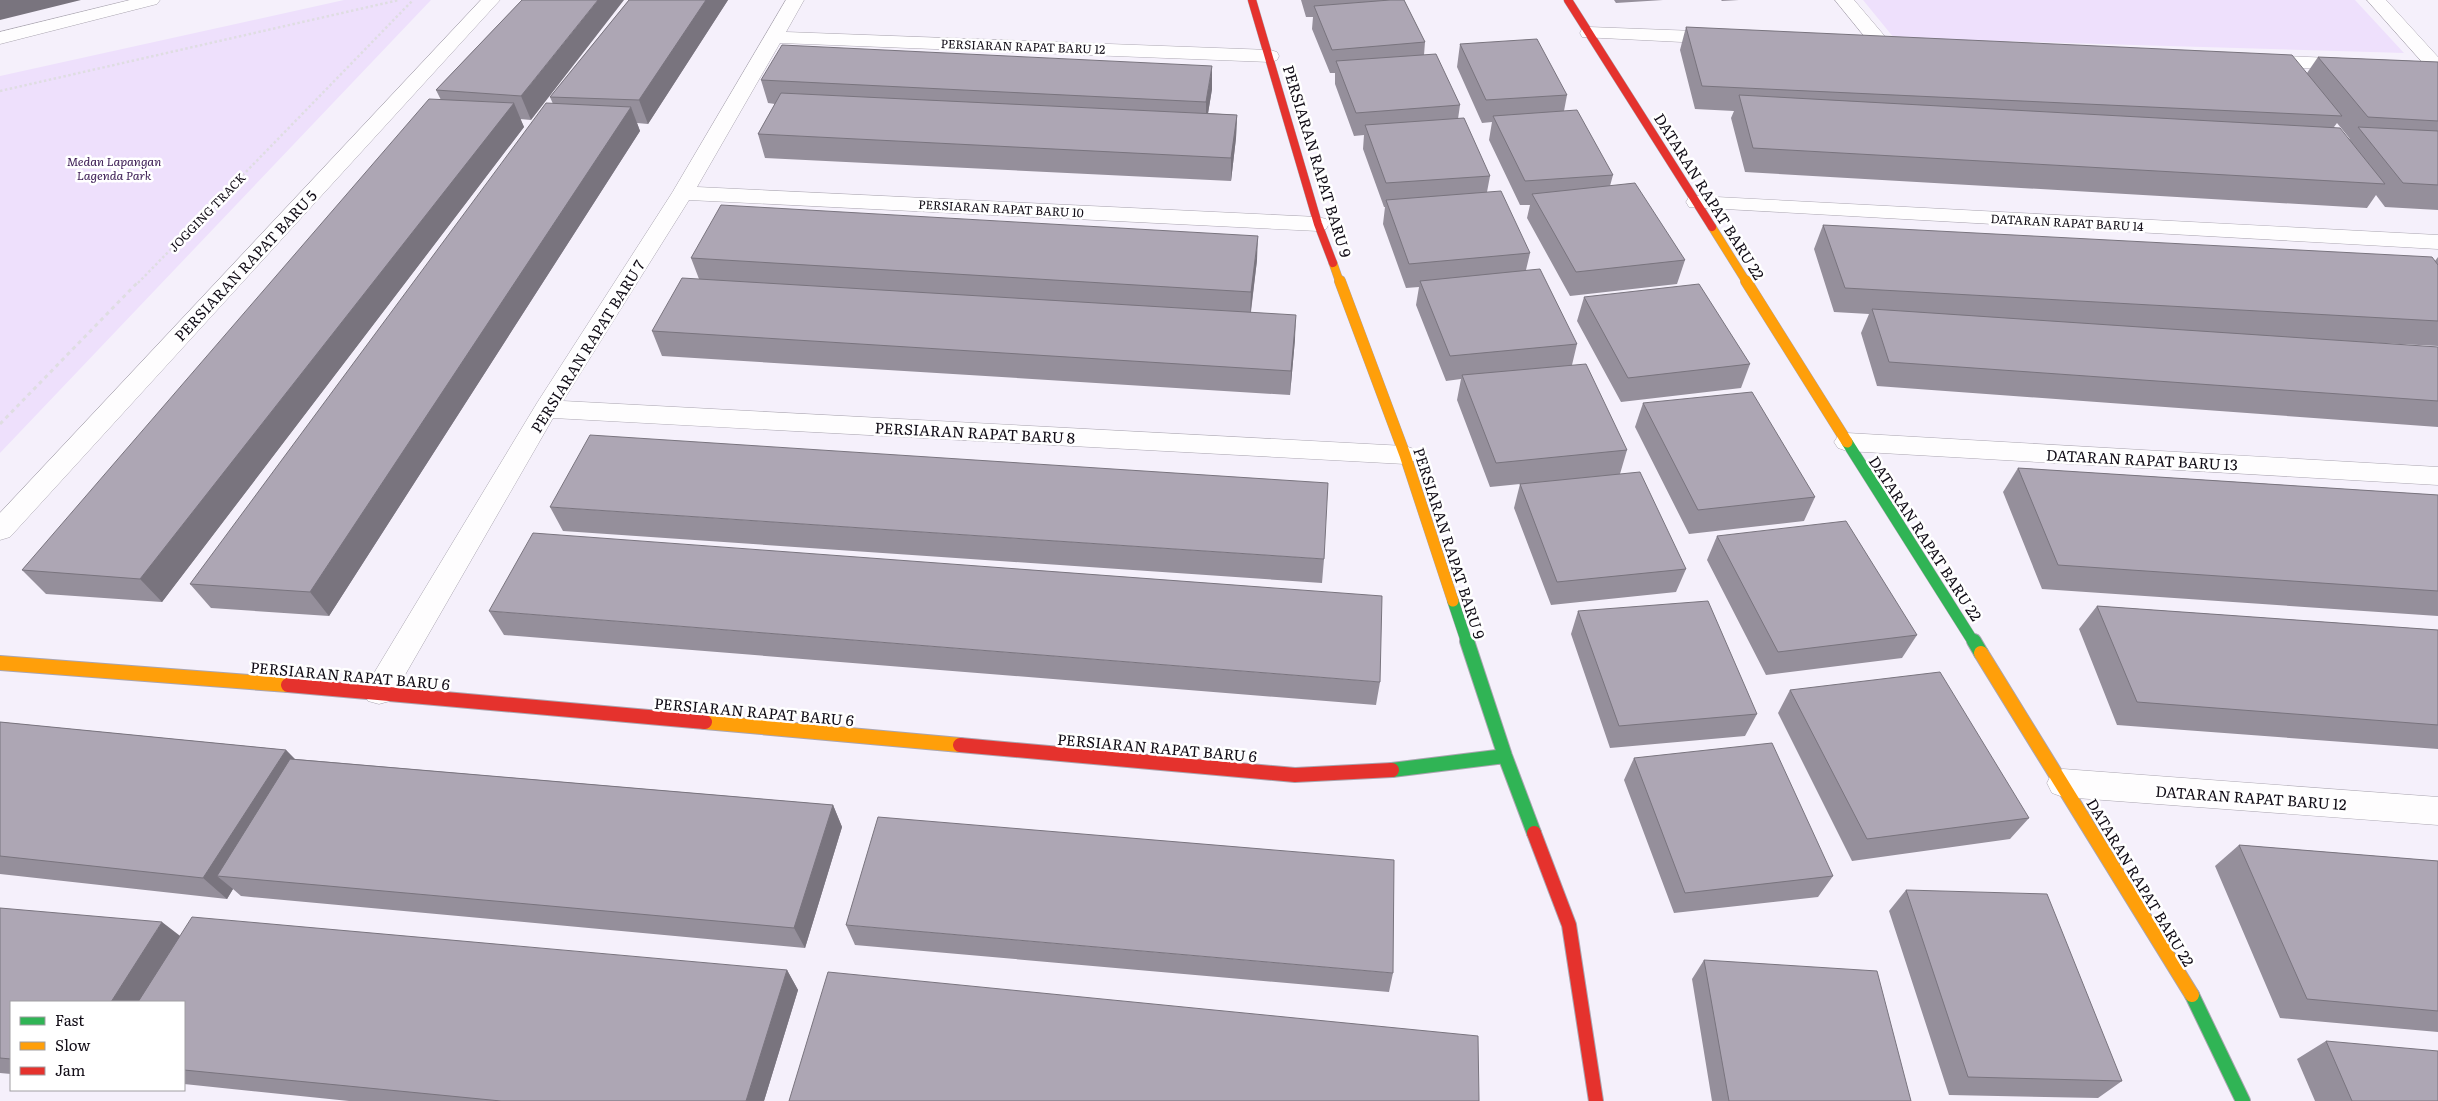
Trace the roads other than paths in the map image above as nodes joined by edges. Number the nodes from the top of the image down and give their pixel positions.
1 (151, 0) edge
2 (491, 0) edge
3 (795, 0) edge
4 (1252, 0) edge
5 (1568, 0) edge
6 (1844, 0) edge
7 (2376, 0) edge
8 (1589, 33) junction
9 (775, 37) junction
10 (0, 38) edge
11 (1745, 39) edge
12 (1861, 44) edge
13 (1881, 44) junction
14 (1901, 45) edge
15 (1270, 56) junction
16 (2249, 60) edge
17 (2368, 66) edge
18 (2418, 68) edge
19 (2438, 68) edge
20 (683, 193) junction
21 (1697, 202) junction
22 (1318, 224) junction
23 (2438, 242) edge
24 (546, 409) junction
25 (1847, 442) junction
26 (1405, 455) junction
27 (2438, 476) edge
28 (0, 530) edge
29 (0, 663) edge
30 (379, 692) junction
31 (1505, 756) junction
32 (2064, 783) junction
33 (2438, 811) edge
34 (1596, 1101) edge
35 (2243, 1101) edge

1 - 10 street
2 - 28 street, PERSIARAN RAPAT BARU 5
3 - 9 street, PERSIARAN RAPAT BARU 7
4 - 15 street, PERSIARAN RAPAT BARU 9
5 - 8 street, DATARAN RAPAT BARU 22
6 - 13 street
7 - 19 street
8 - 11 street
8 - 21 street, DATARAN RAPAT BARU 22
9 - 15 street, PERSIARAN RAPAT BARU 12
9 - 20 street, PERSIARAN RAPAT BARU 7
12 - 13 street
13 - 14 street
15 - 22 street, PERSIARAN RAPAT BARU 9
16 - 17 street
18 - 19 street
20 - 22 street, PERSIARAN RAPAT BARU 10
20 - 24 street, PERSIARAN RAPAT BARU 7
21 - 23 street, DATARAN RAPAT BARU 14
21 - 25 street, DATARAN RAPAT BARU 22
22 - 26 street, PERSIARAN RAPAT BARU 9
24 - 26 street, PERSIARAN RAPAT BARU 8
24 - 30 street, PERSIARAN RAPAT BARU 7
25 - 27 street, DATARAN RAPAT BARU 13
25 - 32 street, DATARAN RAPAT BARU 22
26 - 31 street, PERSIARAN RAPAT BARU 9
29 - 30 street, PERSIARAN RAPAT BARU 6
30 - 31 street, PERSIARAN RAPAT BARU 6
31 - 34 street, PERSIARAN RAPAT BARU 9
32 - 33 street, DATARAN RAPAT BARU 12
32 - 35 street, DATARAN RAPAT BARU 22

